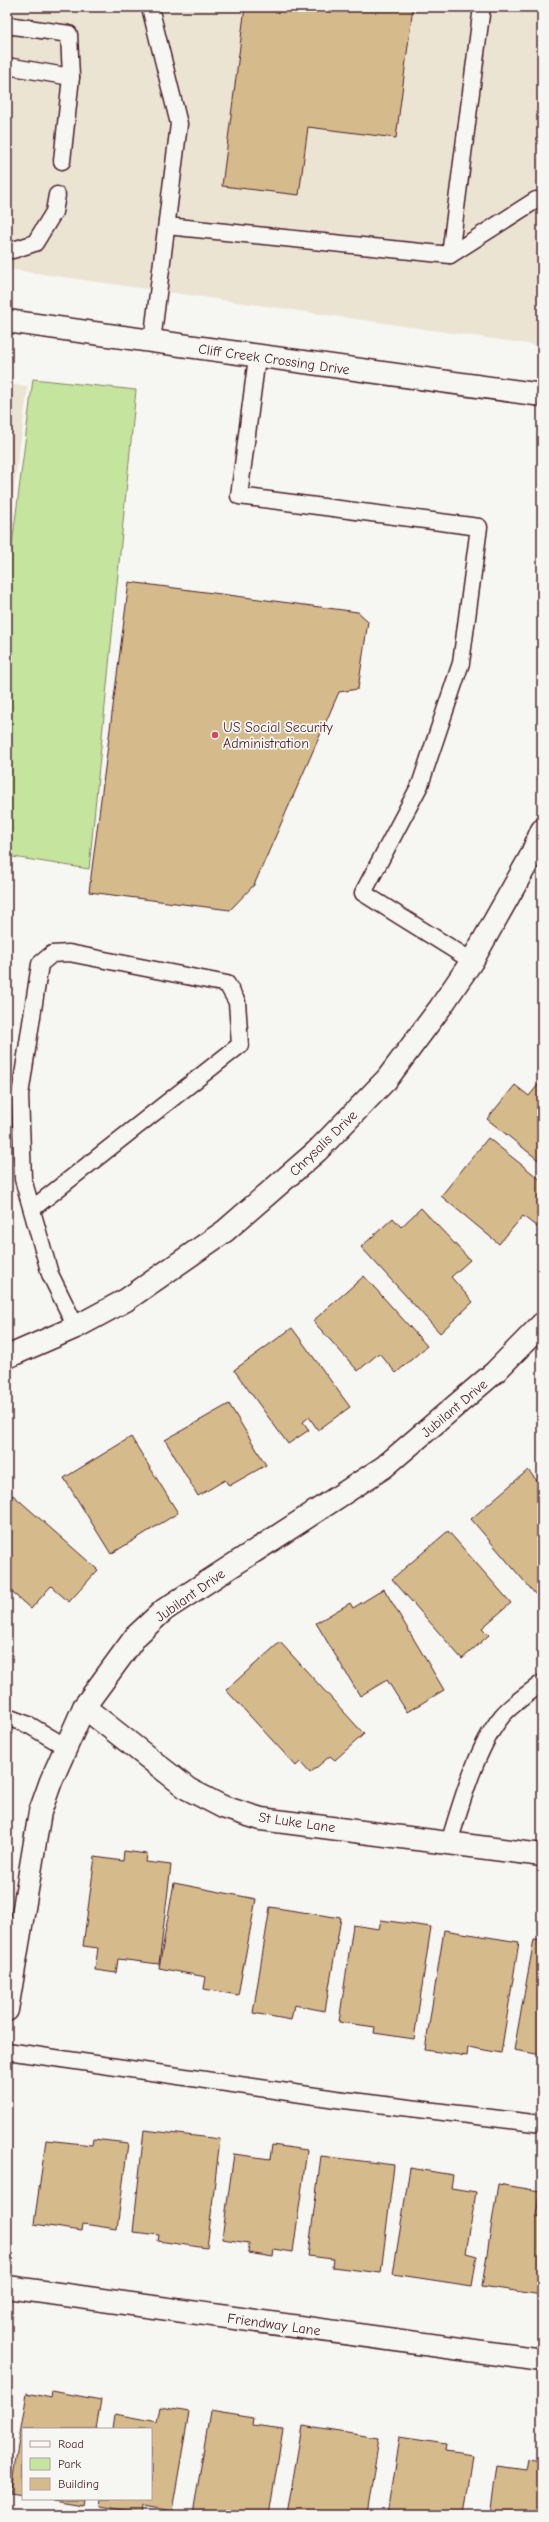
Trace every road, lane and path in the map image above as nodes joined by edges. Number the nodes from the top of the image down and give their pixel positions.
1 (150, 7) edge
2 (482, 7) edge
3 (7, 25) edge
4 (7, 66) edge
5 (71, 77) junction
6 (62, 161) dead end
7 (57, 195) dead end
8 (542, 201) edge
9 (166, 226) junction
10 (7, 250) edge
11 (450, 255) junction
12 (7, 321) edge
13 (152, 342) junction
14 (257, 357) junction
15 (542, 395) edge
16 (542, 830) edge
17 (472, 961) junction
18 (32, 1209) junction
19 (542, 1324) edge
20 (76, 1327) junction
21 (7, 1357) edge
22 (542, 1683) edge
23 (84, 1707) junction
24 (7, 1717) edge
25 (66, 1748) junction
26 (449, 1843) junction
27 (542, 1855) edge
28 (7, 2010) edge
29 (7, 2051) edge
30 (542, 2124) edge
31 (7, 2287) edge
32 (542, 2360) edge

1 - 9 lane
2 - 11 lane
3 - 5 lane
4 - 5 lane
5 - 6 lane
7 - 10 lane
8 - 11 lane
9 - 11 lane
9 - 13 lane
12 - 13 street, Cliff Creek Crossing Drive
13 - 14 street, Cliff Creek Crossing Drive
14 - 15 street, Cliff Creek Crossing Drive
14 - 17 lane
16 - 17 street, Chrysalis Drive
17 - 20 street, Chrysalis Drive
18 - 18 lane
18 - 20 lane
19 - 23 street, Jubilant Drive
20 - 21 street, Chrysalis Drive
22 - 26 lane
23 - 25 street, Jubilant Drive
23 - 26 street, St Luke Lane
24 - 25 lane
25 - 28 street, Jubilant Drive
26 - 27 street, St Luke Lane
29 - 30 lane
31 - 32 street, Friendway Lane

